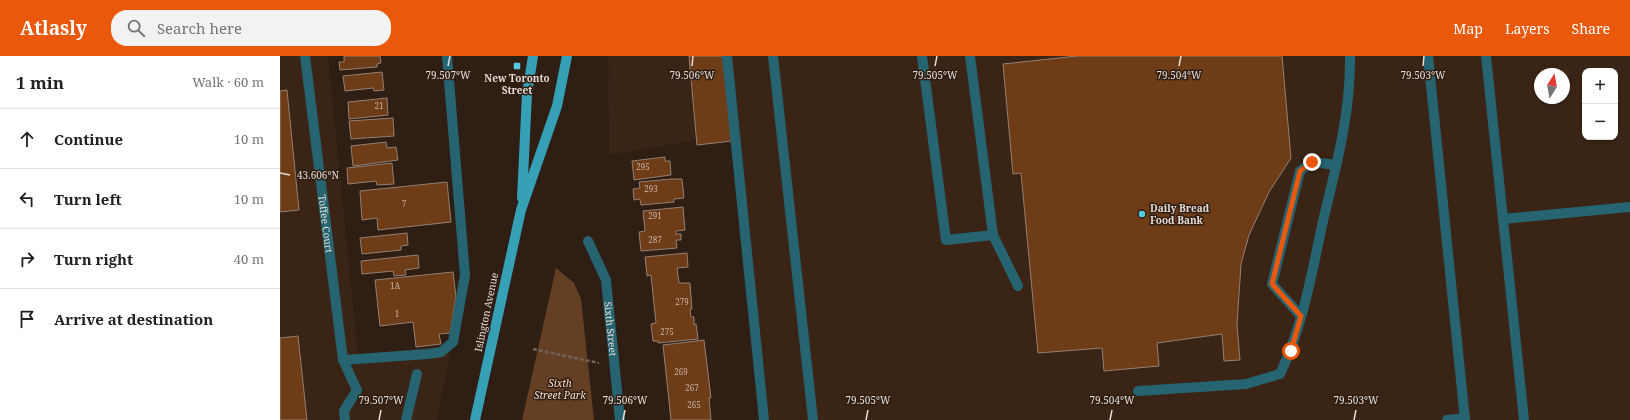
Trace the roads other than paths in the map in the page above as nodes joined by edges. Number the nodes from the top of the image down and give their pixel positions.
1 (305, 56) edge
2 (447, 56) edge
3 (533, 56) edge
4 (567, 56) edge
5 (727, 56) edge
6 (773, 56) edge
7 (922, 56) edge
8 (970, 56) edge
9 (1350, 56) edge
10 (1428, 56) edge
11 (1486, 56) edge
12 (1336, 165) junction
13 (1630, 207) edge
14 (521, 210) junction
15 (1503, 219) junction
16 (993, 235) junction
17 (588, 241) dead end
18 (1018, 286) dead end
19 (1301, 316) junction
20 (343, 360) junction
21 (417, 374) dead end
22 (1138, 391) dead end
23 (1465, 419) edge
24 (344, 420) edge
25 (406, 420) edge
26 (475, 420) edge
27 (620, 420) edge
28 (764, 420) edge
29 (813, 420) edge
30 (1447, 420) edge
31 (1524, 420) edge

1 - 20 street, Toffee Court
2 - 20 street
3 - 14 main road, Islington Avenue
4 - 14 main road, Islington Avenue
5 - 28 street
6 - 29 street
7 - 16 street
8 - 16 street
9 - 12 street
10 - 23 street
11 - 15 street
12 - 19 street
12 - 19 street
13 - 15 street
14 - 26 main road, Islington Avenue
15 - 31 street
16 - 18 street
17 - 27 street, Sixth Street
19 - 22 street
20 - 24 street, Toffee Court
21 - 25 street
23 - 30 street

